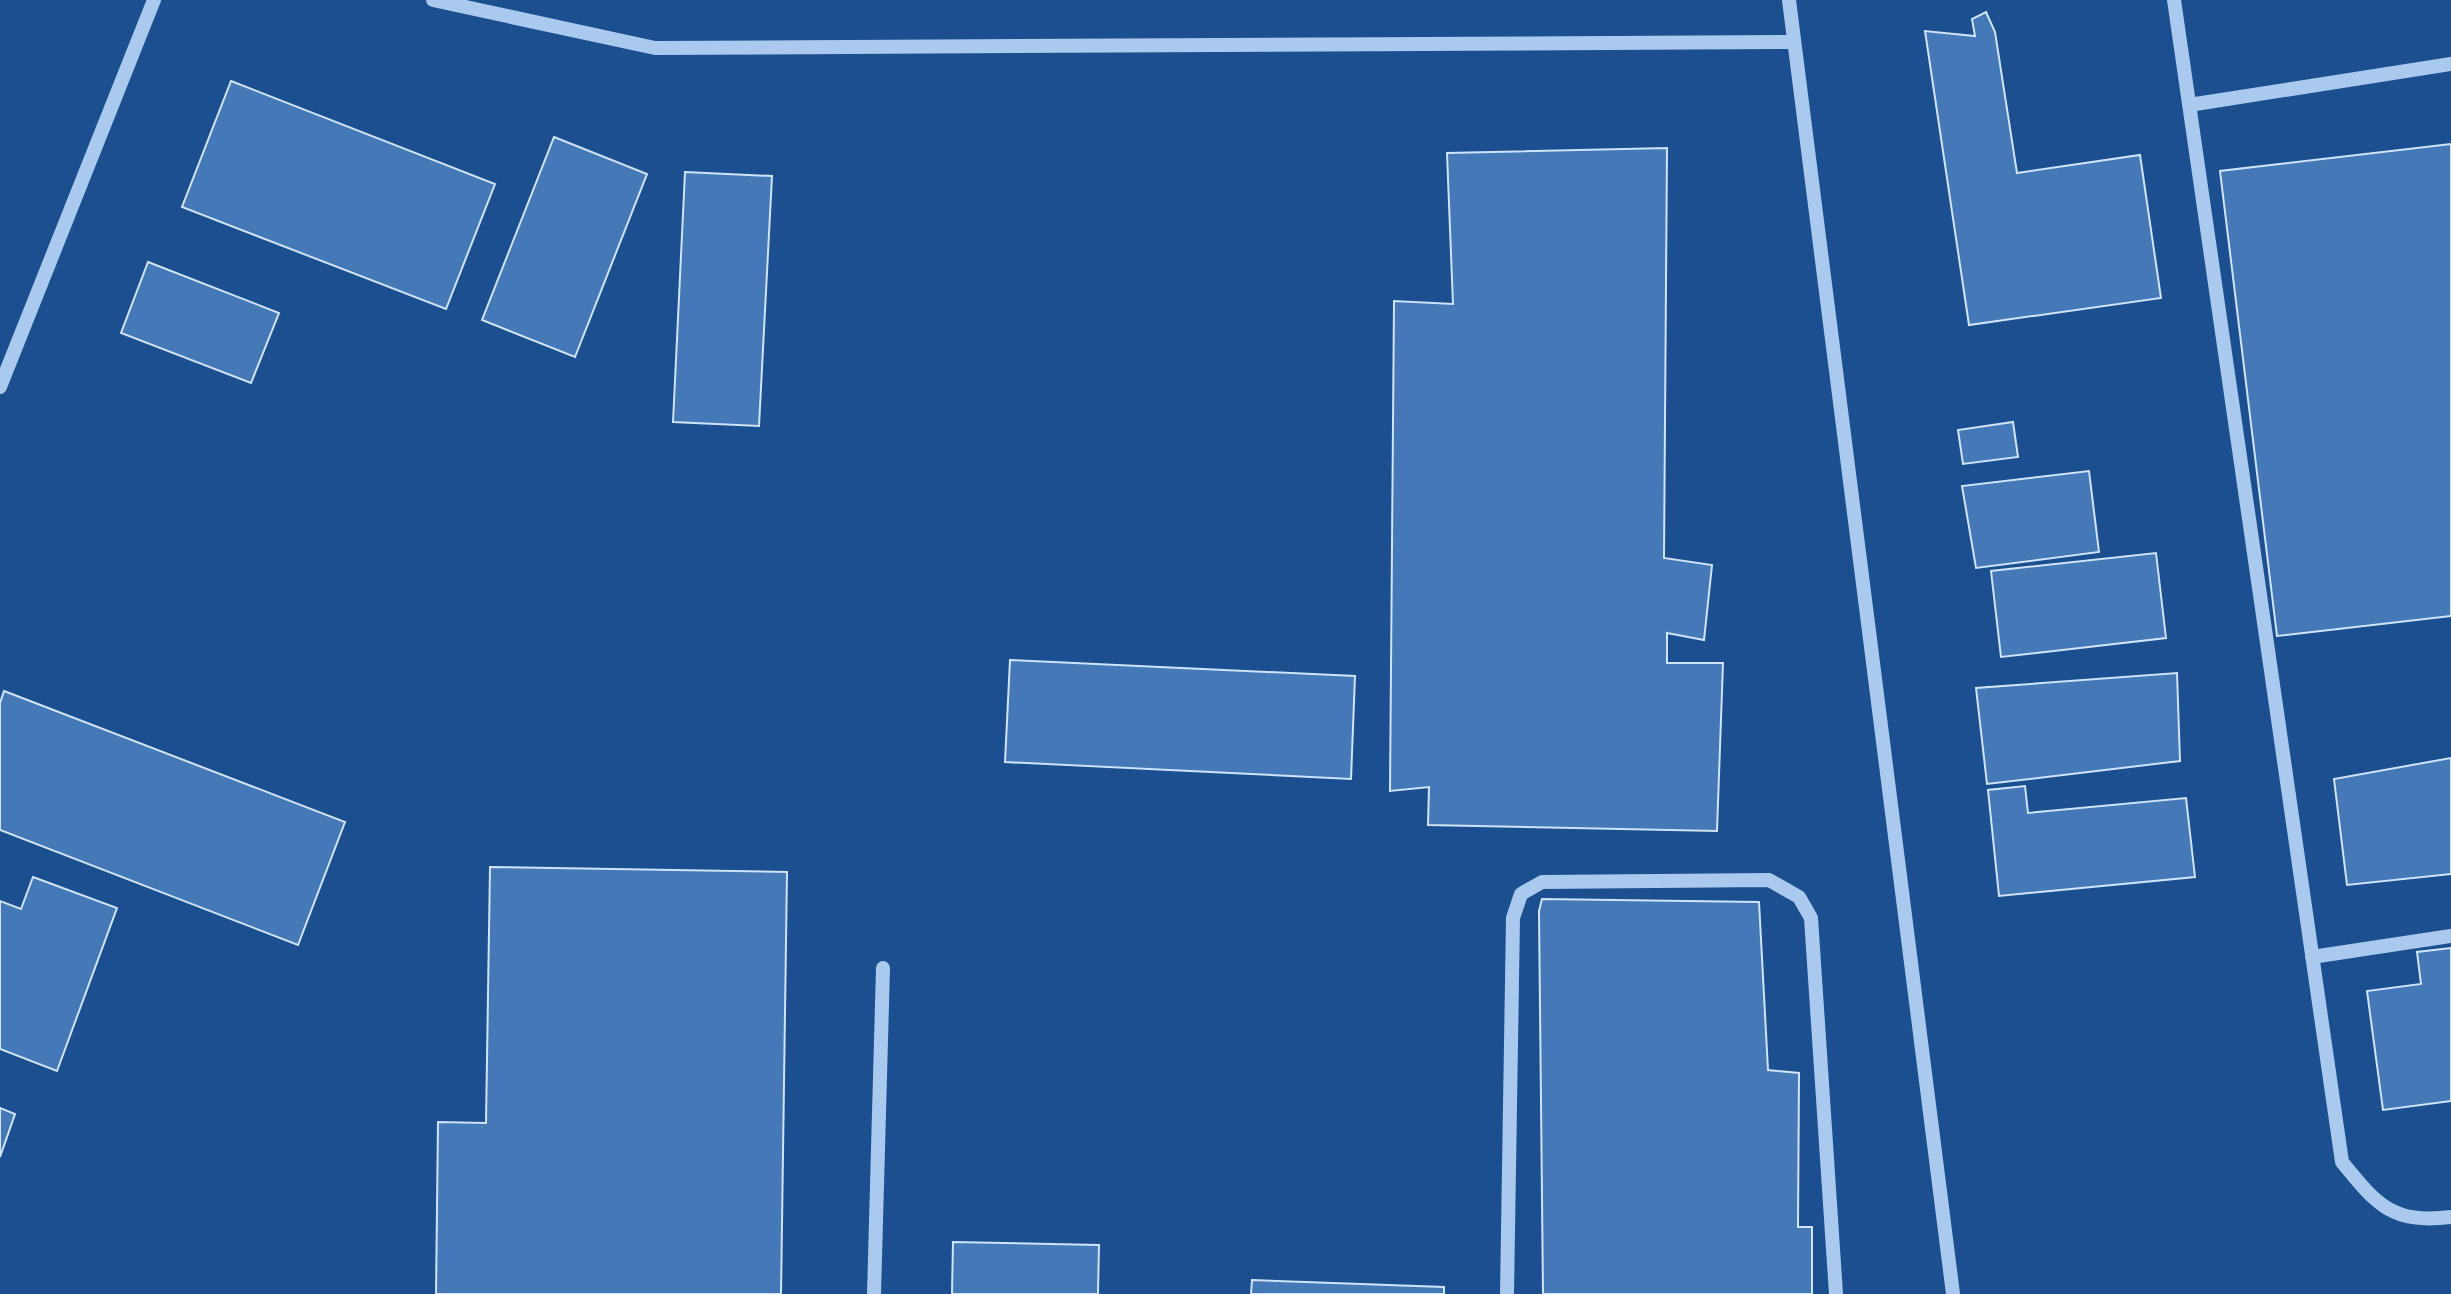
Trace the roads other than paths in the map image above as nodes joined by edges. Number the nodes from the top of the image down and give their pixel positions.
1 (154, 0) edge
2 (433, 0) edge
3 (1789, 0) edge
4 (2174, 0) edge
5 (1793, 42) junction
6 (2451, 64) edge
7 (2189, 105) junction
8 (0, 387) edge
9 (2451, 936) edge
10 (2312, 957) junction
11 (883, 968) dead end
12 (2451, 1217) edge
13 (874, 1294) edge
14 (1507, 1294) edge
15 (1836, 1294) edge
16 (1953, 1294) edge

1 - 8 street
2 - 5 street
3 - 5 street
4 - 7 street
5 - 16 street
6 - 7 street
7 - 10 street
9 - 10 street
10 - 12 street
11 - 13 street
14 - 15 street

